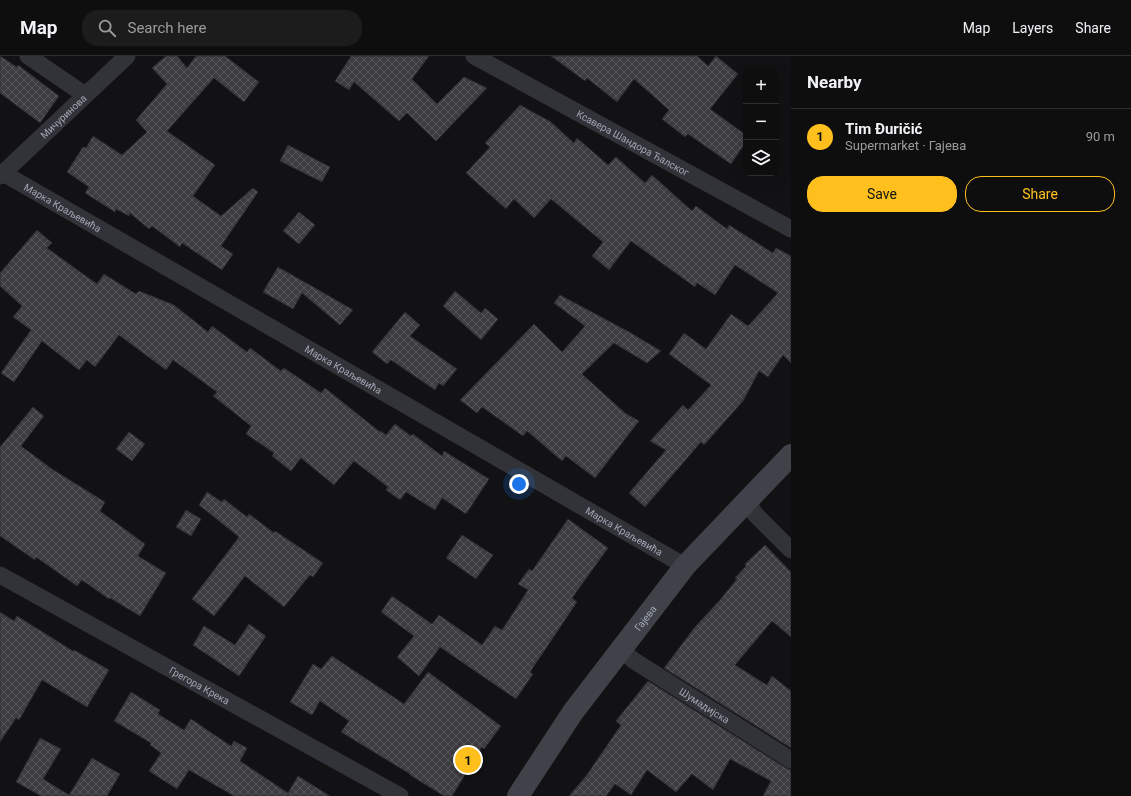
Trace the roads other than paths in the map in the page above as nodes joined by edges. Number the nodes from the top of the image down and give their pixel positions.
1 (28, 56) edge
2 (127, 56) edge
3 (474, 56) edge
4 (85, 95) junction
5 (1, 175) edge
6 (791, 229) edge
7 (791, 455) edge
8 (747, 501) junction
9 (791, 550) edge
10 (685, 566) junction
11 (0, 575) edge
12 (620, 649) junction
13 (791, 760) edge
14 (400, 796) edge
15 (518, 796) edge

1 - 4 street
2 - 4 street, Мичуринова
3 - 6 street, Ксавера Шандора Ђалског
4 - 5 street, Мичуринова
5 - 10 street, Марка Краљевића
7 - 8 street, Гајева
8 - 9 street
8 - 10 street, Гајева
10 - 12 street, Гајева
11 - 14 street, Грегора Крека
12 - 13 street, Шумадијска
12 - 15 street, Гајева

